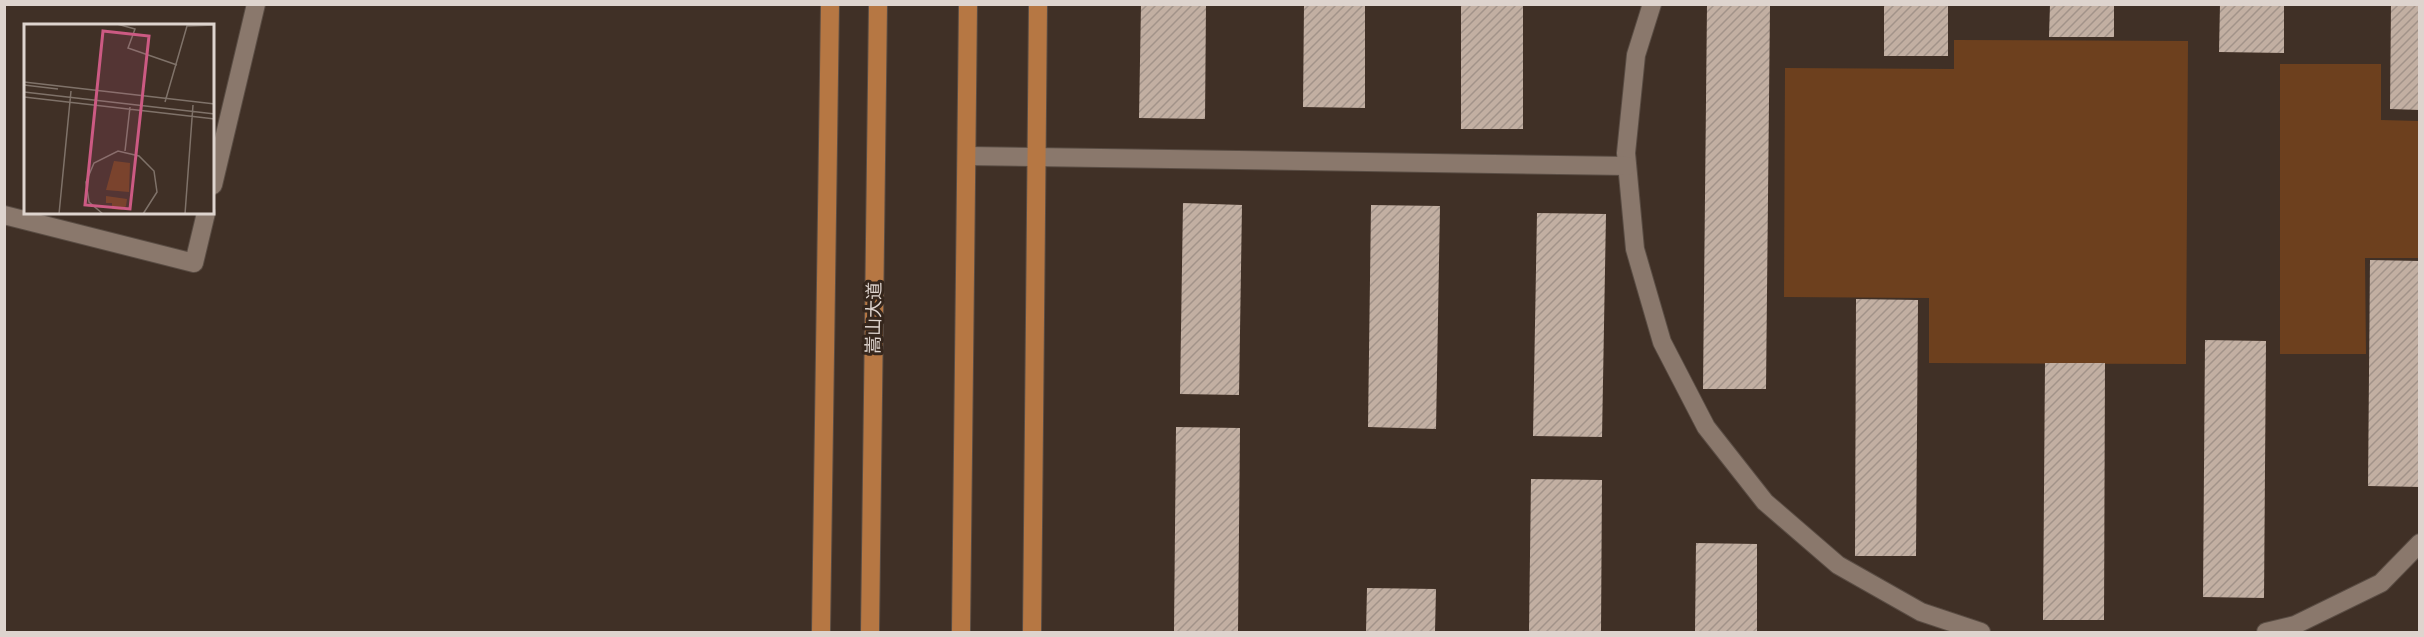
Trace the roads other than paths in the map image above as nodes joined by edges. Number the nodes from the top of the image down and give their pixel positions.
1 (256, 4) edge
2 (830, 4) edge
3 (878, 4) edge
4 (968, 4) edge
5 (1038, 4) edge
6 (1652, 4) edge
7 (967, 156) junction
8 (1036, 157) junction
9 (1627, 166) junction
10 (214, 181) edge
11 (206, 214) edge
12 (4, 215) edge
13 (2420, 543) edge
14 (821, 633) edge
15 (870, 633) edge
16 (961, 633) edge
17 (1032, 633) edge
18 (1981, 633) edge
19 (2266, 633) edge

1 - 10 street
2 - 14 main road
3 - 15 main road, 嵩山大道
4 - 7 main road
5 - 8 main road
6 - 9 street
7 - 8 street
7 - 16 main road
8 - 9 street
8 - 17 main road
9 - 18 street
11 - 12 street
13 - 19 street

